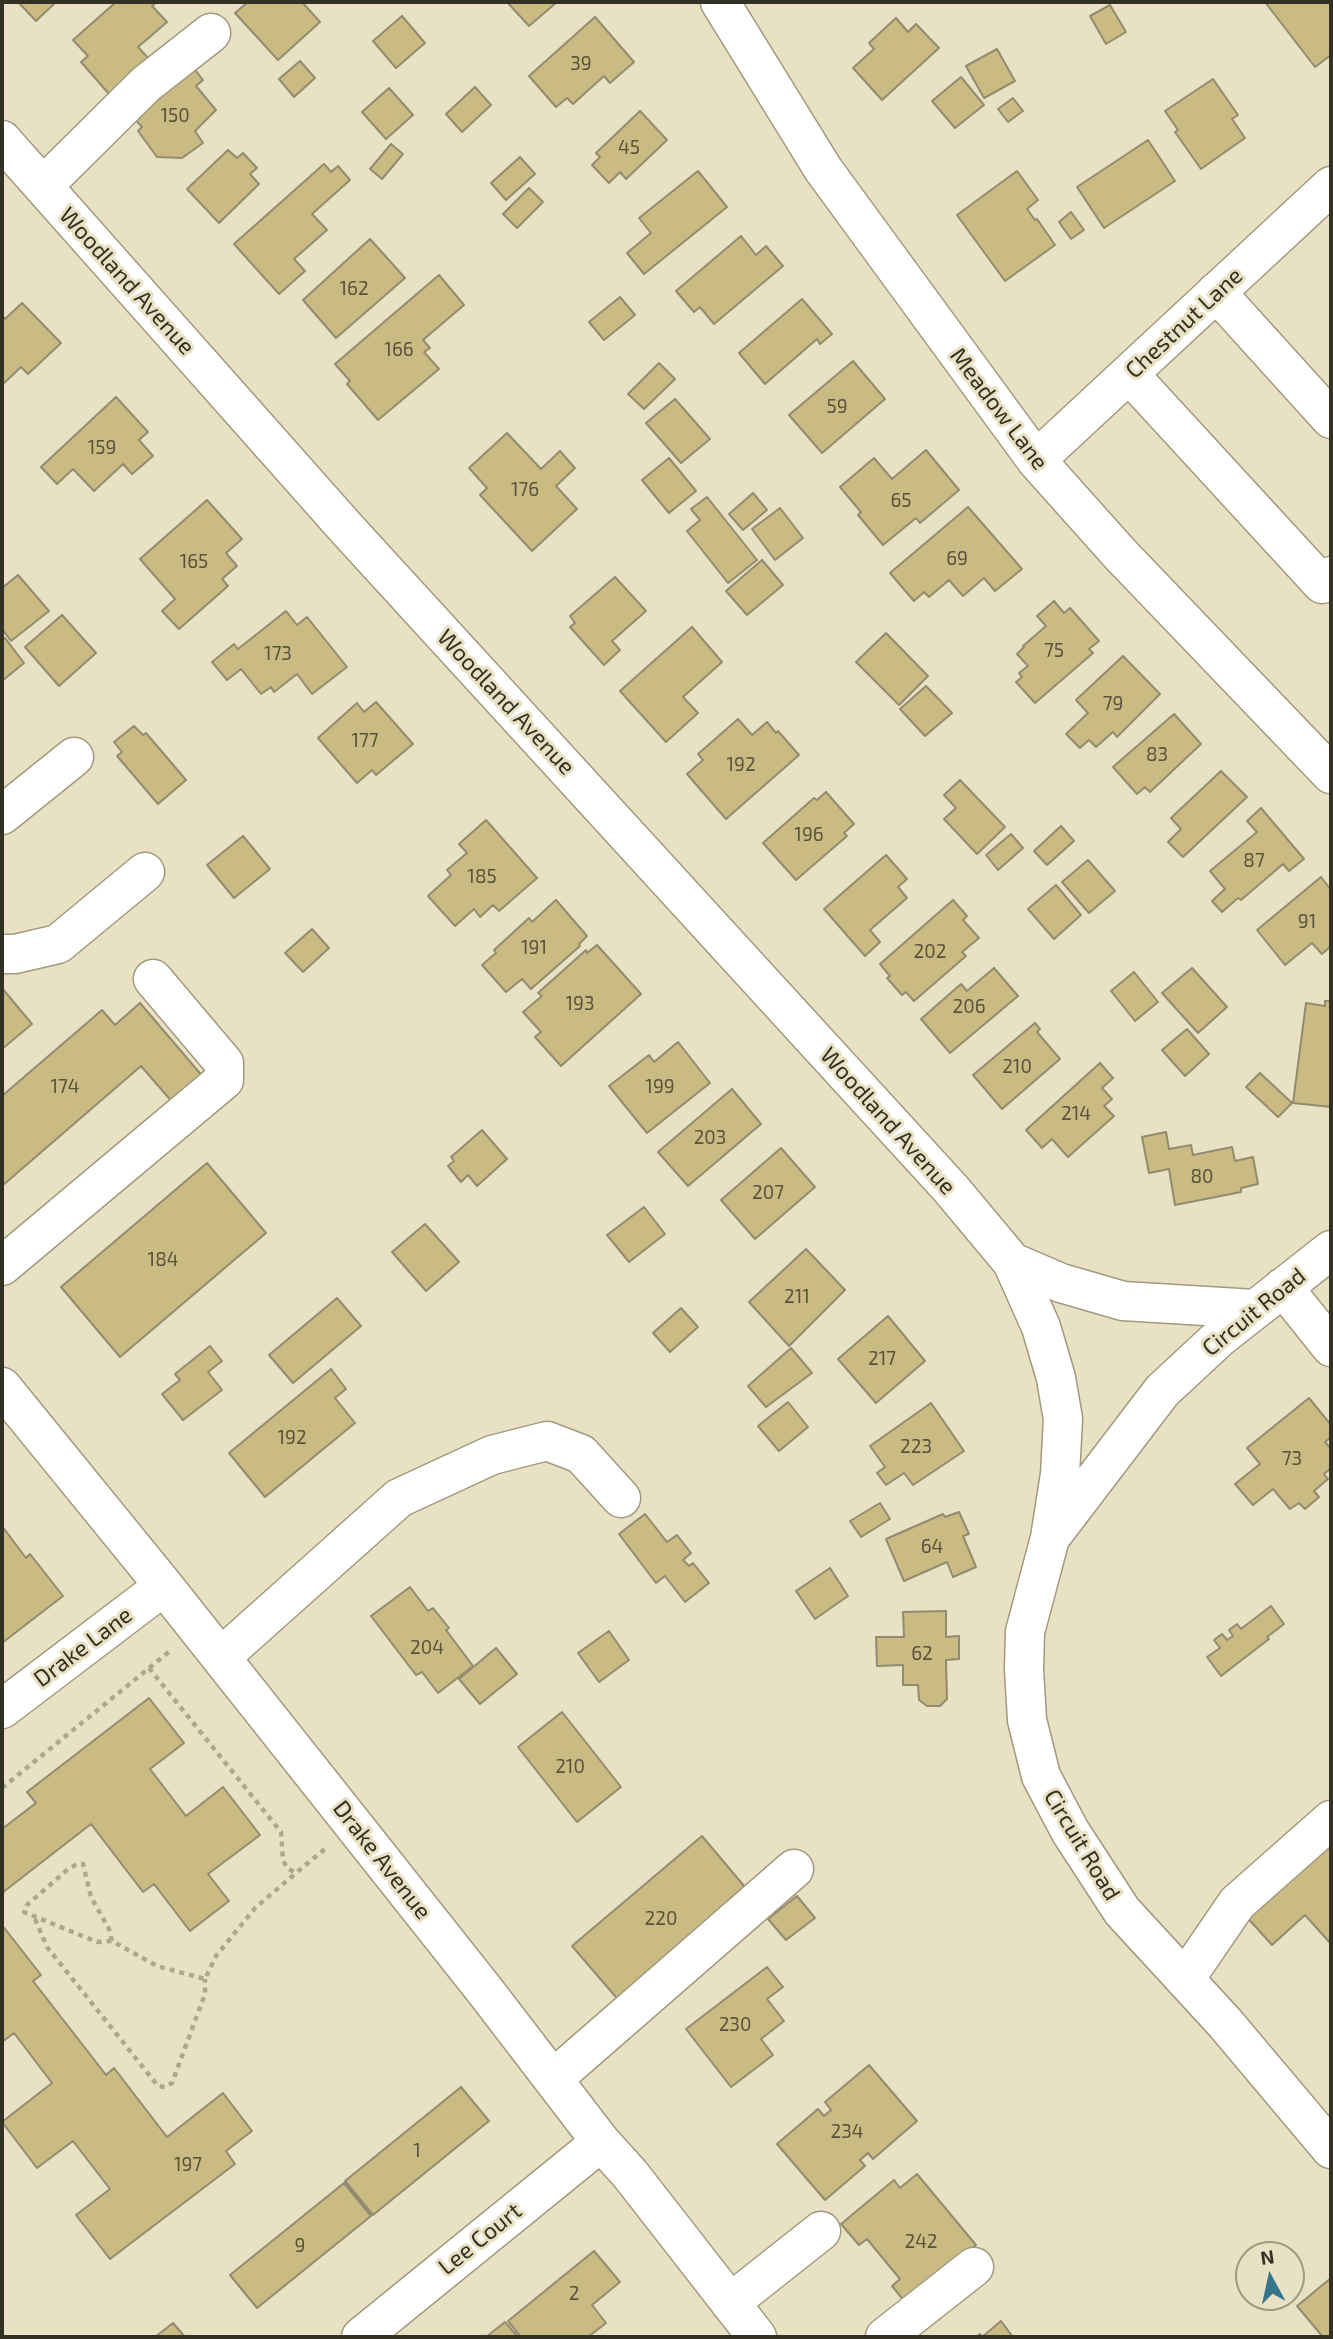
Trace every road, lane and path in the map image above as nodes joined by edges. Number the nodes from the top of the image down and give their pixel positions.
1 (720, 2) edge
2 (211, 33) dead end
3 (2, 140) edge
4 (43, 186) junction
5 (1331, 186) edge
6 (1216, 292) junction
7 (1129, 374) junction
8 (1331, 419) edge
9 (1036, 460) junction
10 (1331, 576) edge
11 (74, 757) dead end
12 (1331, 774) edge
13 (2, 815) edge
14 (145, 873) dead end
15 (2, 954) edge
16 (153, 979) dead end
17 (1331, 1250) edge
18 (1012, 1262) junction
19 (2, 1266) edge
20 (1269, 1298) junction
21 (1331, 1347) edge
22 (2, 1387) edge
23 (621, 1498) dead end
24 (1050, 1538) junction
25 (164, 1586) junction
26 (176, 1646) dead end
27 (221, 1657) junction
28 (149, 1668) junction
29 (2, 1709) edge
30 (2, 1788) edge
31 (1331, 1820) edge
32 (333, 1842) dead end
33 (794, 1869) dead end
34 (296, 1873) junction
35 (34, 1918) junction
36 (111, 1941) junction
37 (205, 1979) junction
38 (1185, 1979) junction
39 (553, 2079) junction
40 (1326, 2133) edge
41 (601, 2142) junction
42 (821, 2231) dead end
43 (975, 2267) dead end
44 (730, 2303) junction
45 (361, 2337) edge
46 (757, 2337) edge
47 (885, 2337) edge

1 - 9 street, Meadow Lane
2 - 4 street
3 - 4 street, Woodland Avenue
4 - 18 street, Woodland Avenue
5 - 6 street, Chestnut Lane
6 - 7 street, Chestnut Lane
6 - 8 street
7 - 9 street, Chestnut Lane
7 - 10 street
9 - 12 street, Meadow Lane
11 - 13 street
14 - 15 street
16 - 19 street
17 - 20 street, Circuit Road
18 - 20 street, Woodland Avenue
18 - 24 street, Woodland Avenue
20 - 21 street
20 - 24 street, Circuit Road
22 - 25 street, Drake Avenue
23 - 27 street
24 - 38 street, Circuit Road
25 - 27 street, Drake Avenue
25 - 29 street, Drake Lane
26 - 28 path
27 - 39 street, Drake Avenue
28 - 30 path
28 - 34 path
31 - 38 street
32 - 34 path
33 - 39 street
34 - 37 path
35 - 36 path
35 - 36 path
35 - 37 path
36 - 37 path
38 - 40 street, Circuit Road
39 - 41 street, Drake Avenue
41 - 44 street, Drake Avenue
41 - 45 street, Lee Court
42 - 44 street
43 - 47 street
44 - 46 street, Drake Avenue

